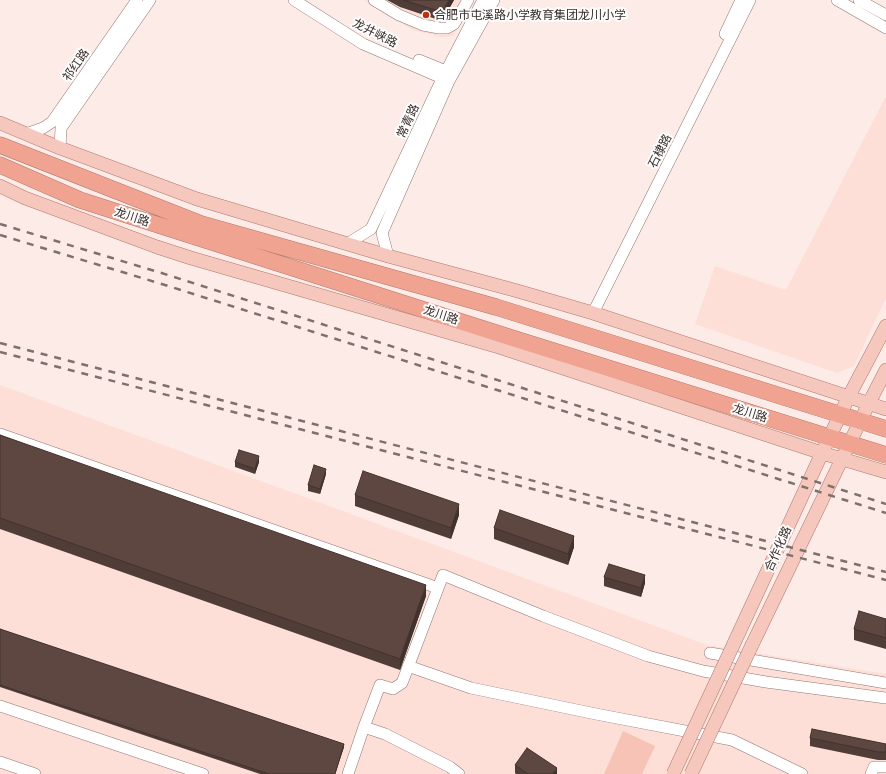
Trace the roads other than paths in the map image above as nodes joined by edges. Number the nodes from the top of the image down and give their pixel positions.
1 (137, 0) edge
2 (150, 0) edge
3 (294, 0) edge
4 (306, 0) edge
5 (374, 0) edge
6 (468, 0) edge
7 (483, 0) edge
8 (494, 0) edge
9 (741, 0) edge
10 (750, 0) edge
11 (837, 0) edge
12 (860, 0) edge
13 (886, 15) edge
14 (886, 28) edge
15 (447, 76) junction
16 (0, 123) edge
17 (26, 134) junction
18 (0, 145) edge
19 (60, 148) junction
20 (0, 165) edge
21 (0, 186) edge
22 (346, 244) junction
23 (388, 256) junction
24 (590, 313) junction
25 (886, 326) edge
26 (886, 370) edge
27 (849, 396) junction
28 (869, 403) junction
29 (886, 409) edge
30 (840, 415) junction
31 (860, 421) junction
32 (886, 429) edge
33 (0, 434) edge
34 (829, 438) junction
35 (849, 443) junction
36 (822, 453) junction
37 (886, 455) edge
38 (842, 458) junction
39 (886, 472) edge
40 (438, 588) junction
41 (710, 653) dead end
42 (408, 666) junction
43 (886, 683) edge
44 (886, 698) edge
45 (0, 706) edge
46 (364, 727) junction
47 (0, 762) edge
48 (886, 767) edge
49 (35, 774) edge
50 (203, 774) edge
51 (348, 774) edge
52 (459, 774) edge
53 (674, 774) edge
54 (691, 774) edge
55 (802, 774) edge
56 (871, 774) edge

1 - 17 street, 祁红路
2 - 19 street, 祁红路
3 - 15 street, 龙井峡路
4 - 15 street, 龙井峡路
5 - 6 street
7 - 15 street, 常青路
8 - 15 street, 常青路
9 - 24 street, 石棣路
10 - 24 street, 石棣路
11 - 14 street
12 - 13 street
15 - 22 street, 常青路
15 - 23 street, 常青路
16 - 17 main road
17 - 19 main road
18 - 30 highway, 龙川路
19 - 22 main road
20 - 34 highway, 龙川路
21 - 36 main road, 龙川路
22 - 23 main road
23 - 24 main road
24 - 27 main road
25 - 27 main road, 合作化路
26 - 28 main road, 合作化路
27 - 28 main road
27 - 30 main road, 合作化路
28 - 29 main road
28 - 31 main road, 合作化路
30 - 31 highway, 龙川路
30 - 34 main road, 合作化路
31 - 32 highway, 龙川路
31 - 35 main road, 合作化路
33 - 40 street
34 - 35 highway, 龙川路
34 - 36 main road, 合作化路
35 - 37 highway, 龙川路
35 - 38 main road, 合作化路
36 - 38 main road, 龙川路
36 - 53 main road, 合作化路, bridge
38 - 39 main road, 龙川路
38 - 54 main road, 合作化路, bridge
40 - 42 street
40 - 44 street
41 - 43 street
42 - 46 street
42 - 55 street
45 - 50 street
46 - 51 street
46 - 52 street
47 - 49 street
48 - 56 street

